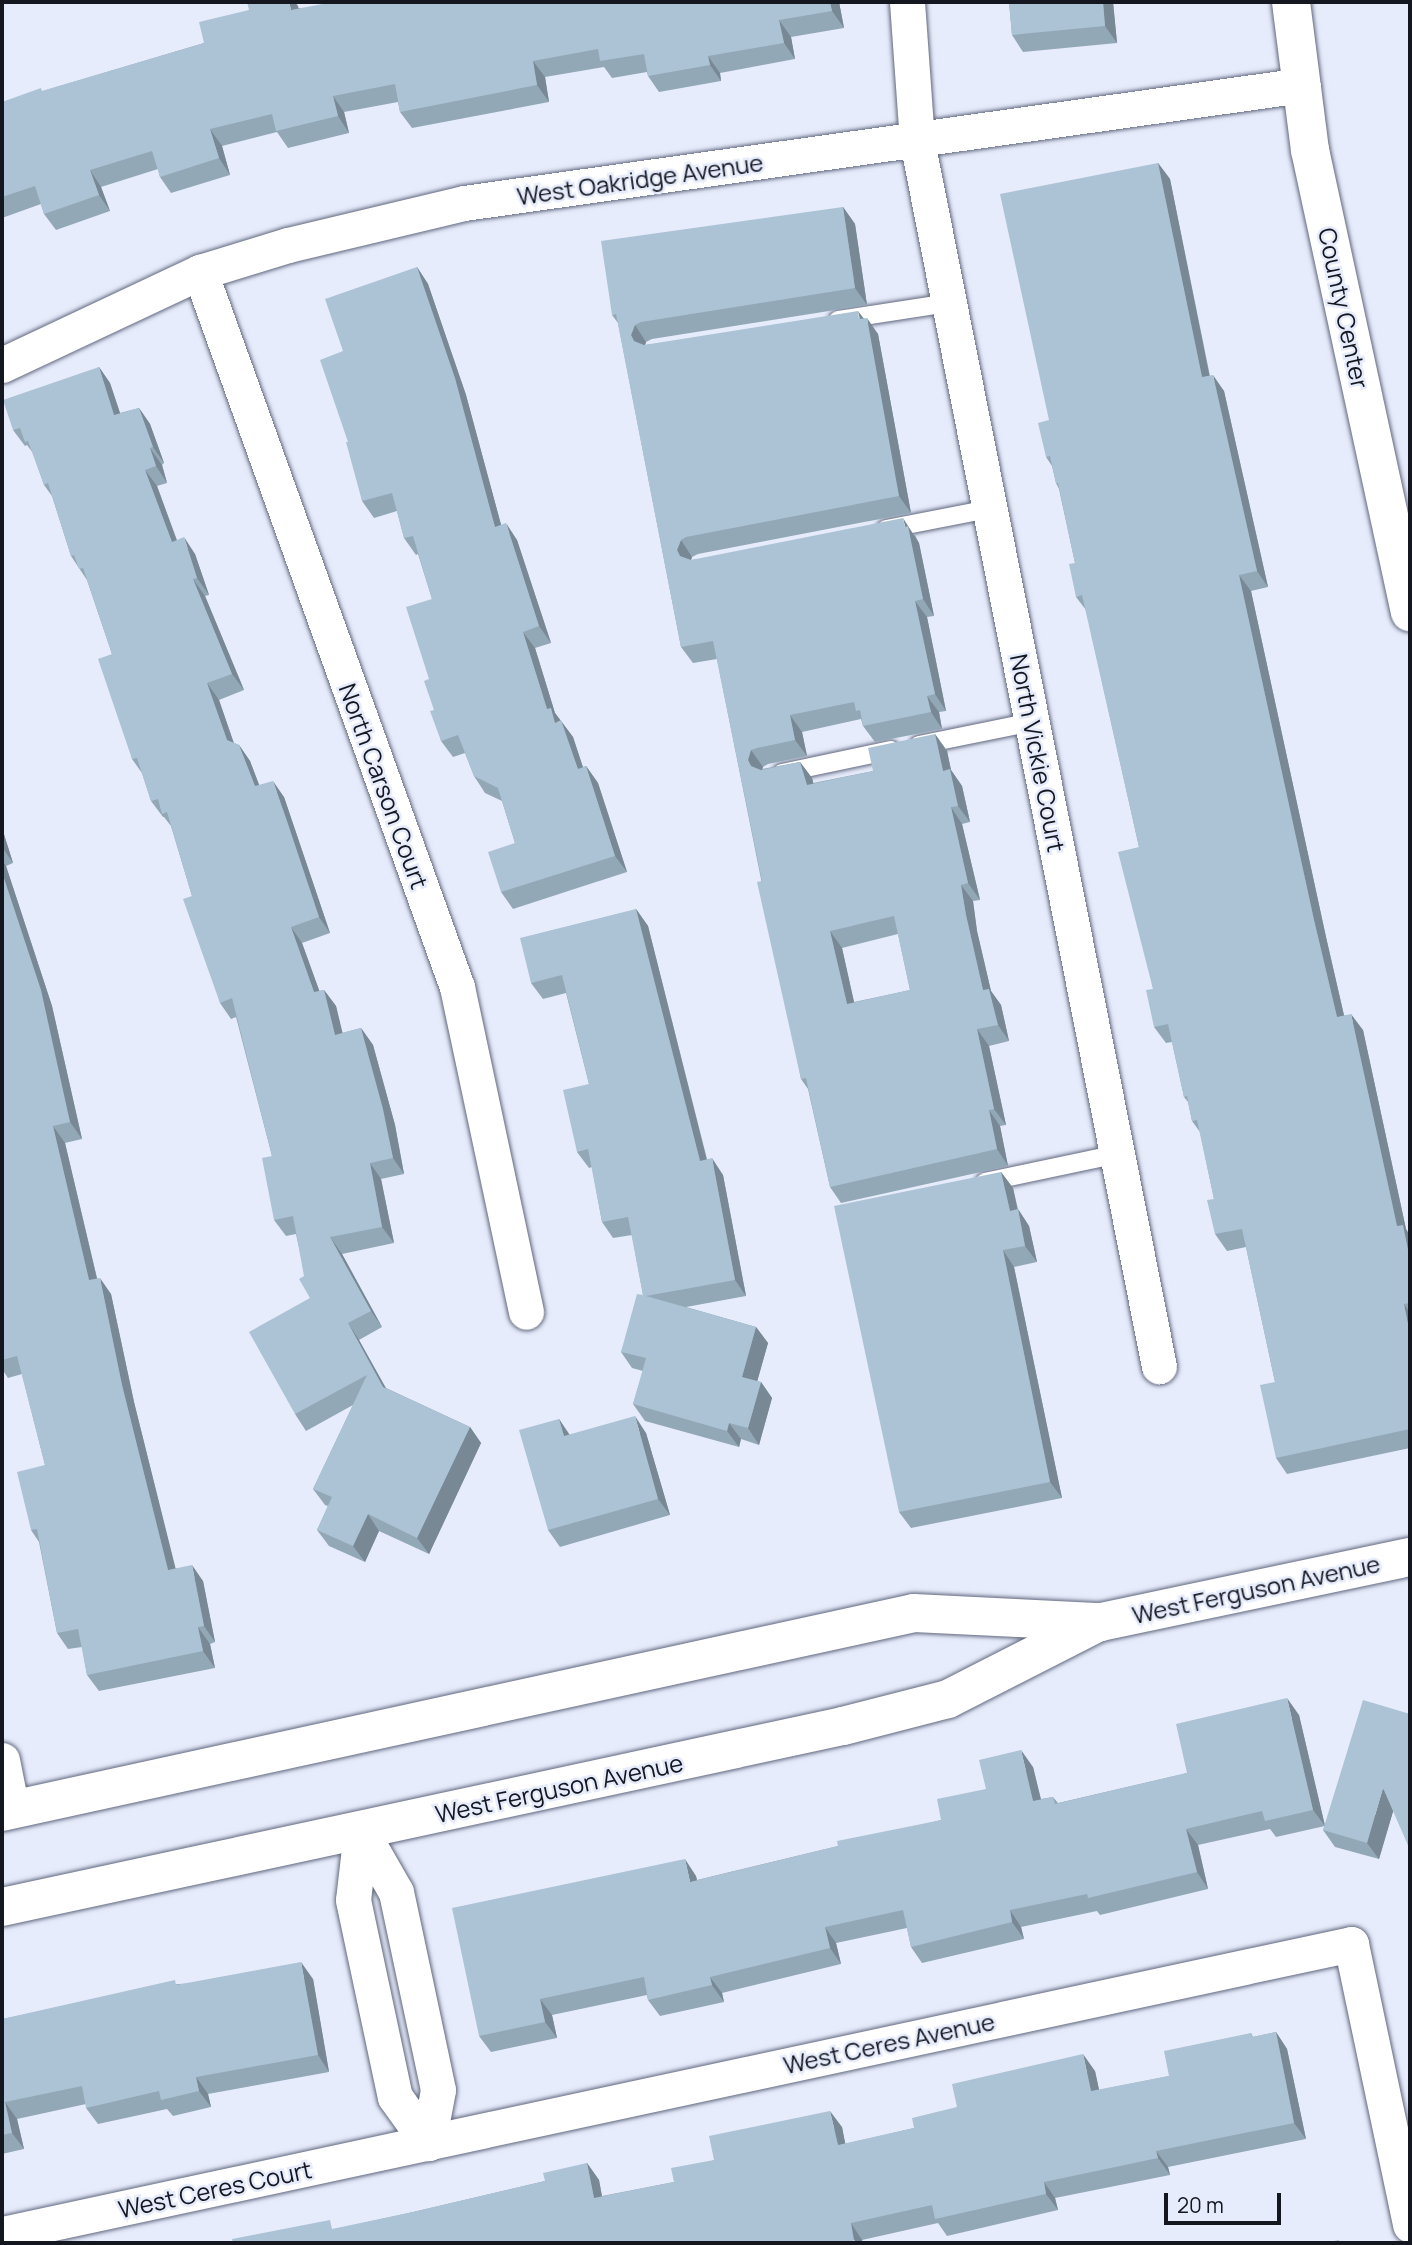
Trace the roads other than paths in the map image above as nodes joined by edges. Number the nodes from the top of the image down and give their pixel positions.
1 (907, 2) edge
2 (1291, 2) edge
3 (1303, 85) junction
4 (917, 141) junction
5 (200, 272) junction
6 (949, 303) junction
7 (815, 324) edge
8 (2, 365) edge
9 (989, 509) junction
10 (871, 531) edge
11 (1410, 612) edge
12 (1032, 722) junction
13 (771, 775) edge
14 (1118, 1154) junction
15 (970, 1186) edge
16 (526, 1311) dead end
17 (1159, 1366) dead end
18 (1410, 1557) edge
19 (1101, 1622) junction
20 (2, 1760) edge
21 (7, 1811) edge
22 (361, 1831) junction
23 (2, 1907) edge
24 (428, 2143) junction
25 (1410, 2225) edge
26 (2, 2234) edge

1 - 4 street, North Vickie Court
2 - 3 street, County Center
3 - 4 street, West Oakridge Avenue
3 - 11 street, County Center
4 - 5 street, West Oakridge Avenue
4 - 6 street, North Vickie Court
5 - 8 street, West Oakridge Avenue
5 - 16 street, North Carson Court
6 - 7 lane
6 - 9 street, North Vickie Court
9 - 10 lane
9 - 12 street, North Vickie Court
12 - 13 lane
12 - 14 street, North Vickie Court
14 - 15 lane
14 - 17 street, North Vickie Court
18 - 19 street, West Ferguson Avenue
19 - 21 street, West Ferguson Avenue
19 - 22 street, West Ferguson Avenue
20 - 21 street
22 - 23 street, West Ferguson Avenue
22 - 24 street
24 - 25 street, West Ceres Avenue
24 - 26 street, West Ceres Court

